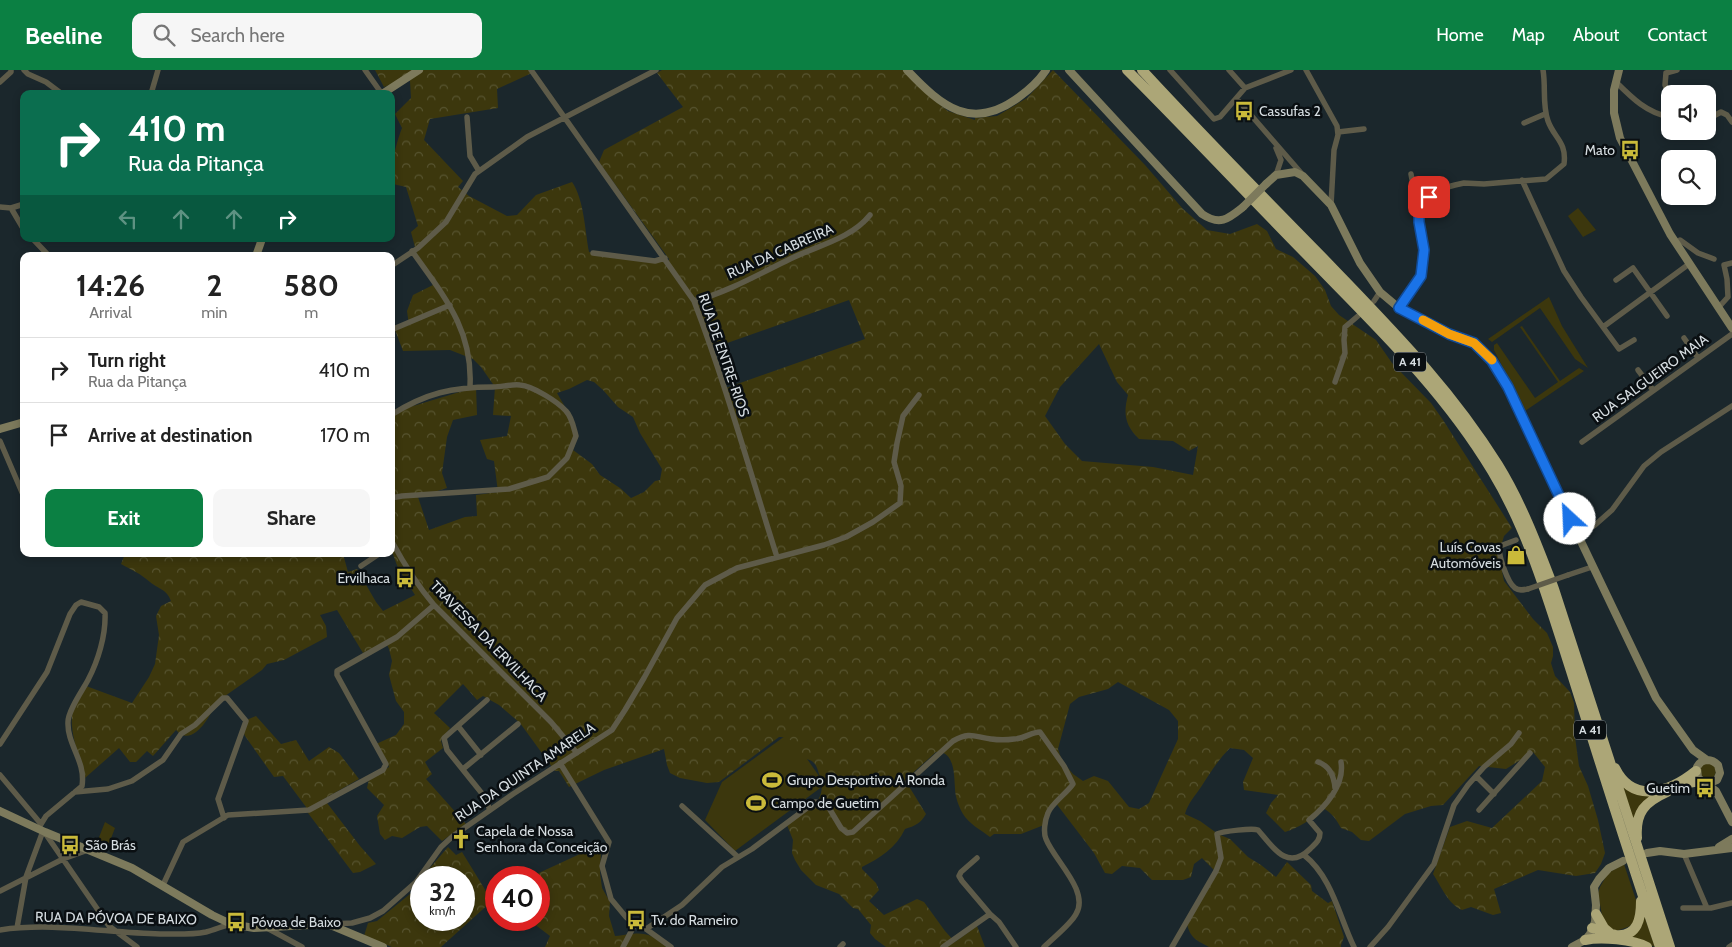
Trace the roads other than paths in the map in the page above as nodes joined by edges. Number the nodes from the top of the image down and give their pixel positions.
1 (12, 70) edge
2 (24, 70) edge
3 (366, 70) edge
4 (419, 70) edge
5 (531, 70) edge
6 (656, 70) edge
7 (907, 70) edge
8 (1046, 70) edge
9 (1069, 70) edge
10 (1127, 70) edge
11 (1142, 70) edge
12 (1170, 70) edge
13 (1229, 70) edge
14 (1291, 70) edge
15 (1306, 70) edge
16 (1544, 70) edge
17 (1619, 70) edge
18 (1677, 70) edge
19 (157, 71) edge
20 (1663, 72) edge
21 (0, 82) edge
22 (1616, 82) junction
23 (1665, 85) edge
24 (1246, 88) junction
25 (57, 90) edge
26 (152, 90) edge
27 (379, 90) edge
28 (388, 90) edge
29 (1237, 99) junction
30 (1545, 114) junction
31 (1661, 115) edge
32 (1716, 115) edge
33 (467, 117) dead end
34 (565, 117) junction
35 (1732, 122) edge
36 (1524, 123) dead end
37 (1364, 129) dead end
38 (1338, 132) junction
39 (1274, 143) junction
40 (1289, 158) junction
41 (1280, 160) junction
42 (479, 171) junction
43 (1287, 173) junction
44 (1411, 174) dead end
45 (1276, 175) junction
46 (1303, 176) junction
47 (1522, 180) junction
48 (20, 205) edge
49 (1331, 205) junction
50 (1423, 205) junction
51 (0, 207) edge
52 (11, 208) junction
53 (870, 215) dead end
54 (20, 223) edge
55 (36, 242) edge
56 (1676, 243) junction
57 (412, 251) junction
58 (45, 252) edge
59 (593, 253) dead end
60 (665, 258) junction
61 (1714, 259) dead end
62 (395, 263) edge
63 (1732, 263) edge
64 (1689, 264) junction
65 (1616, 280) dead end
66 (1380, 292) junction
67 (1650, 292) junction
68 (1730, 295) edge
69 (694, 301) junction
70 (1374, 301) dead end
71 (450, 305) junction
72 (1399, 308) junction
73 (1718, 308) junction
74 (1358, 316) dead end
75 (1667, 316) dead end
76 (1603, 327) junction
77 (395, 328) edge
78 (1732, 328) edge
79 (1732, 334) edge
80 (1684, 338) dead end
81 (1634, 340) dead end
82 (1698, 358) junction
83 (1638, 370) dead end
84 (1335, 382) dead end
85 (470, 386) junction
86 (1653, 390) junction
87 (919, 395) dead end
88 (1732, 406) edge
89 (395, 413) edge
90 (20, 423) edge
91 (0, 429) edge
92 (0, 441) edge
93 (1582, 442) dead end
94 (20, 488) edge
95 (395, 497) edge
96 (1577, 535) junction
97 (1516, 540) dead end
98 (395, 550) edge
99 (374, 557) edge
100 (777, 557) junction
101 (361, 566) dead end
102 (1592, 567) junction
103 (434, 605) junction
104 (487, 700) dead end
105 (518, 724) dead end
106 (458, 726) junction
107 (1519, 733) dead end
108 (0, 744) edge
109 (1693, 750) junction
110 (577, 753) junction
111 (1530, 753) dead end
112 (481, 755) junction
113 (1608, 755) junction
114 (1707, 760) junction
115 (1318, 762) dead end
116 (1341, 762) dead end
117 (560, 763) junction
118 (1697, 767) junction
119 (463, 769) junction
120 (0, 775) edge
121 (1476, 776) junction
122 (1717, 780) junction
123 (1704, 783) junction
124 (1335, 788) junction
125 (76, 792) junction
126 (1494, 794) junction
127 (682, 806) dead end
128 (490, 810) junction
129 (1479, 810) dead end
130 (0, 811) edge
131 (1732, 815) edge
132 (224, 818) junction
133 (1732, 822) edge
134 (42, 829) junction
135 (1732, 839) edge
136 (1732, 848) edge
137 (88, 850) junction
138 (1714, 850) junction
139 (1643, 852) junction
140 (1684, 854) junction
141 (1304, 855) junction
142 (738, 857) junction
143 (978, 858) dead end
144 (62, 859) junction
145 (1623, 861) dead end
146 (26, 877) junction
147 (163, 885) junction
148 (1640, 890) junction
149 (0, 891) edge
150 (1732, 903) edge
151 (1683, 908) dead end
152 (1707, 908) junction
153 (990, 914) junction
154 (1596, 914) junction
155 (231, 924) junction
156 (328, 924) junction
157 (636, 924) junction
158 (17, 928) junction
159 (266, 928) junction
160 (1592, 928) junction
161 (646, 929) junction
162 (0, 930) edge
163 (117, 932) junction
164 (1609, 937) junction
165 (1585, 940) junction
166 (380, 946) edge
167 (137, 947) edge
168 (302, 947) edge
169 (623, 947) edge
170 (672, 947) edge
171 (943, 947) edge
172 (1016, 947) edge
173 (1044, 947) edge
174 (1172, 947) edge
175 (1354, 947) edge
176 (1370, 947) edge
177 (1571, 947) edge
178 (1647, 947) edge
179 (1660, 947) edge
180 (1670, 947) edge

1 - 21 street
2 - 25 street
3 - 27 street
4 - 28 street
5 - 34 street, RUA DE ENTRE-RIOS
6 - 34 street
7 - 8 street
9 - 45 street, bridge
10 - 148 highway, A 41
11 - 113 highway, A 41
12 - 29 street
13 - 24 street
14 - 24 street
15 - 38 street
16 - 30 street
17 - 22 street
18 - 20 street
19 - 26 street
20 - 23 street
22 - 31 street
22 - 56 street
24 - 29 street
29 - 39 street
30 - 36 street
30 - 47 street
32 - 35 street
33 - 42 street
34 - 42 street
34 - 60 street, RUA DE ENTRE-RIOS
37 - 38 street
38 - 49 street
39 - 40 street
39 - 41 street
40 - 43 street
40 - 46 street
41 - 43 street
41 - 45 street
42 - 57 street
43 - 45 street
43 - 46 street
44 - 50 street
46 - 49 street
47 - 50 street
47 - 76 street
48 - 52 street
49 - 66 street
50 - 72 street
51 - 52 street
52 - 54 street
53 - 69 street, RUA DA CABREIRA
55 - 58 street
56 - 61 street
56 - 64 street
57 - 62 street
57 - 71 street
59 - 60 street
60 - 69 street, RUA DE ENTRE-RIOS
63 - 68 street
64 - 67 street
64 - 73 street
65 - 67 street
66 - 70 street
66 - 72 street
67 - 75 street
67 - 76 street
68 - 73 street
69 - 100 street, RUA DE ENTRE-RIOS
71 - 77 street
71 - 85 street
72 - 96 street
73 - 78 street
74 - 84 street
76 - 81 street
79 - 82 street, RUA SALGUEIRO MAIA
80 - 82 street
82 - 86 street, RUA SALGUEIRO MAIA
83 - 86 street
85 - 89 street
85 - 95 street
86 - 93 street, RUA SALGUEIRO MAIA
87 - 100 street
88 - 96 street
90 - 91 street
92 - 94 street
96 - 102 street
97 - 102 street, bridge
98 - 103 street, TRAVESSA DA ERVILHACA
99 - 101 street
100 - 110 street, RUA DA QUINTA AMARELA
102 - 109 street
103 - 110 street, TRAVESSA DA ERVILHACA
103 - 132 street
104 - 106 street
105 - 112 street
106 - 112 street
106 - 119 street
107 - 121 street
108 - 125 street
109 - 114 street
109 - 118 street
110 - 117 street, RUA DA QUINTA AMARELA
111 - 126 street
112 - 119 street
113 - 118 highway
113 - 139 highway, A 41
114 - 118 street
114 - 122 street
115 - 124 street
116 - 124 street
117 - 128 street, RUA DA QUINTA AMARELA
117 - 157 street
118 - 123 street
119 - 128 street
120 - 134 street
121 - 126 street
121 - 176 street
122 - 123 street
122 - 131 street
123 - 133 street
123 - 139 highway
124 - 141 street
125 - 132 street
125 - 134 street
126 - 129 street
127 - 142 street
128 - 156 street, RUA DA QUINTA AMARELA
130 - 134 street
132 - 147 street
134 - 137 street
134 - 144 street
134 - 146 street
135 - 138 street
136 - 138 street
137 - 144 street
137 - 147 street
138 - 140 street
139 - 140 street
139 - 180 highway, A 41
140 - 152 street
141 - 174 street
141 - 175 street
142 - 161 street
142 - 173 street
143 - 153 street
144 - 146 street
144 - 163 street
145 - 154 street
146 - 149 street
146 - 158 street
147 - 155 street
148 - 164 highway
148 - 179 highway, A 41
150 - 152 street
151 - 152 street
153 - 171 street
153 - 172 street
154 - 160 street
154 - 164 highway
155 - 159 street
155 - 163 street, RUA DA PÓVOA DE BAIXO
156 - 159 street
156 - 166 street
157 - 161 street
157 - 169 street
158 - 162 street, RUA DA PÓVOA DE BAIXO
158 - 163 street, RUA DA PÓVOA DE BAIXO
159 - 168 street
160 - 164 highway
160 - 165 street
160 - 177 street
161 - 170 street
163 - 167 street
164 - 165 highway
164 - 178 highway
165 - 177 street

